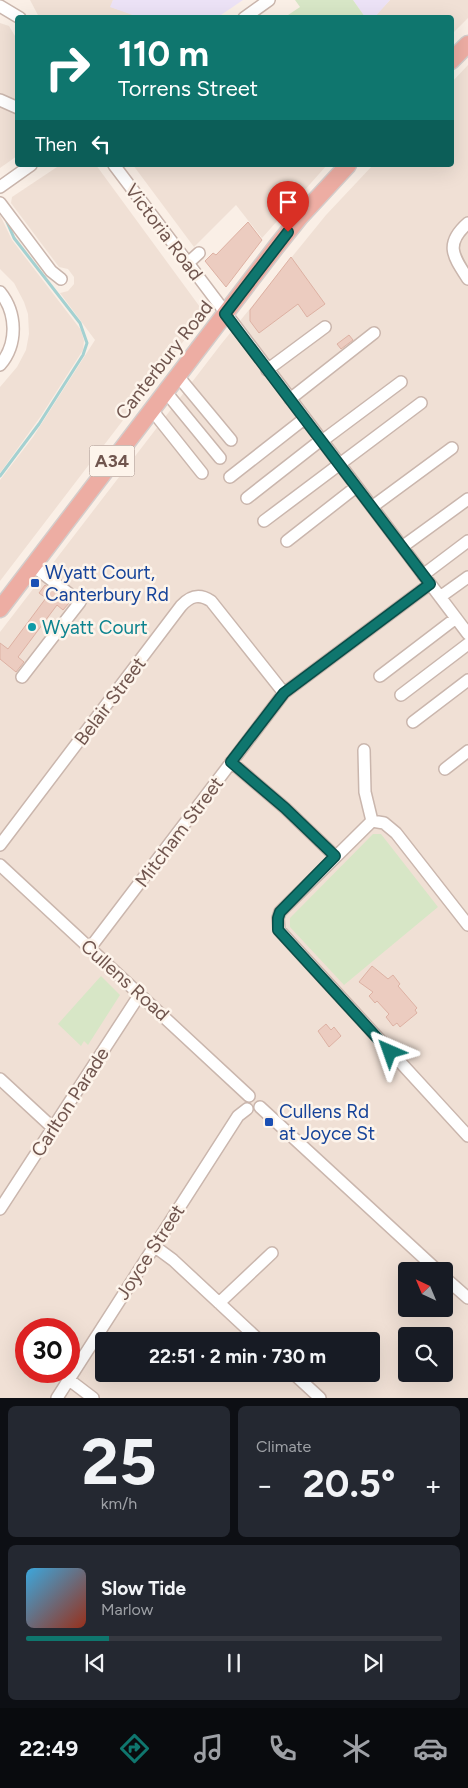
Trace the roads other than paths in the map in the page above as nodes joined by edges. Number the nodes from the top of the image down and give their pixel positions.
1 (269, 0) edge
2 (8, 5) edge
3 (17, 15) edge
4 (248, 15) edge
5 (468, 44) edge
6 (454, 58) edge
7 (0, 100) edge
8 (15, 107) edge
9 (28, 167) edge
10 (115, 167) edge
11 (346, 167) edge
12 (0, 187) edge
13 (0, 204) edge
14 (468, 222) edge
15 (199, 253) dead end
16 (188, 264) junction
17 (61, 279) dead end
18 (468, 279) edge
19 (0, 292) edge
20 (225, 314) junction
21 (325, 327) dead end
22 (374, 333) dead end
23 (0, 364) edge
24 (267, 370) junction
25 (177, 375) junction
26 (401, 382) dead end
27 (165, 391) junction
28 (290, 399) junction
29 (421, 403) dead end
30 (152, 409) junction
31 (304, 419) junction
32 (232, 440) dead end
33 (321, 441) junction
34 (452, 448) dead end
35 (220, 458) dead end
36 (338, 464) junction
37 (202, 473) dead end
38 (230, 477) dead end
39 (356, 487) junction
40 (247, 498) dead end
41 (468, 499) edge
42 (468, 506) edge
43 (372, 507) junction
44 (264, 521) dead end
45 (287, 541) dead end
46 (468, 541) edge
47 (404, 549) junction
48 (33, 566) junction
49 (468, 577) edge
50 (426, 579) junction
51 (440, 597) junction
52 (0, 609) edge
53 (456, 618) junction
54 (468, 634) edge
55 (468, 644) edge
56 (380, 676) dead end
57 (22, 677) dead end
58 (468, 680) edge
59 (284, 693) junction
60 (401, 695) dead end
61 (413, 722) dead end
62 (364, 750) dead end
63 (468, 751) edge
64 (231, 762) junction
65 (445, 769) dead end
66 (372, 821) junction
67 (0, 845) edge
68 (335, 856) junction
69 (0, 865) edge
70 (468, 925) edge
71 (90, 948) junction
72 (140, 994) junction
73 (0, 1079) edge
74 (249, 1096) junction
75 (260, 1107) junction
76 (247, 1109) junction
77 (53, 1128) junction
78 (468, 1136) edge
79 (0, 1209) edge
80 (154, 1246) junction
81 (272, 1253) dead end
82 (428, 1262) edge
83 (453, 1285) edge
84 (468, 1298) edge
85 (219, 1303) junction
86 (250, 1332) edge
87 (80, 1360) edge
88 (303, 1382) edge
89 (66, 1383) edge
90 (73, 1383) edge
91 (58, 1398) edge
92 (93, 1398) edge
93 (320, 1398) edge

1 - 4 street
2 - 3 street
5 - 6 highway
7 - 8 street
9 - 12 street
10 - 16 street, Victoria Road
11 - 20 highway, Canterbury Road / A34
13 - 17 street
14 - 18 street
15 - 16 street
16 - 20 street, Victoria Road
19 - 23 street
20 - 24 street, Victoria Road
20 - 25 highway, Canterbury Road / A34
21 - 24 street
22 - 28 street
24 - 28 street, Victoria Road
25 - 27 highway, Canterbury Road / A34
25 - 32 street
26 - 33 street
27 - 30 highway, Canterbury Road / A34
27 - 35 street
28 - 31 street, Victoria Road
29 - 36 street
30 - 37 street
30 - 48 highway, Canterbury Road / A34
31 - 33 street, Victoria Road
31 - 38 street
33 - 36 street, Victoria Road
33 - 40 street
34 - 43 street
36 - 39 street, Victoria Road
36 - 44 street
39 - 43 street, Victoria Road
39 - 45 street
41 - 47 street
42 - 47 street
43 - 47 street, Victoria Road
46 - 50 street, Mitcham Street
47 - 50 street, Victoria Road
48 - 52 highway, Canterbury Road / A34
48 - 57 street
49 - 51 street
50 - 51 street, Victoria Road
50 - 59 street, Mitcham Street
51 - 53 street, Victoria Road
53 - 54 street, Victoria Road
53 - 56 street
55 - 60 street
58 - 61 street
59 - 64 street, Mitcham Street
59 - 67 street, Belair Street
62 - 66 street
63 - 65 street
64 - 68 street
64 - 71 street, Mitcham Street
66 - 68 street
66 - 70 street
68 - 78 street
69 - 71 street, Cullens Road
71 - 72 street, Cullens Road
72 - 74 street, Cullens Road
72 - 77 street, Carlton Parade
73 - 77 street
74 - 75 street
74 - 76 street
75 - 76 street
75 - 82 street
76 - 80 street, Joyce Street
77 - 79 street, Carlton Parade
80 - 85 street
80 - 87 street, Joyce Street
81 - 85 street
83 - 84 street
85 - 86 street
88 - 93 street
89 - 91 street, Joyce Street
90 - 92 street

